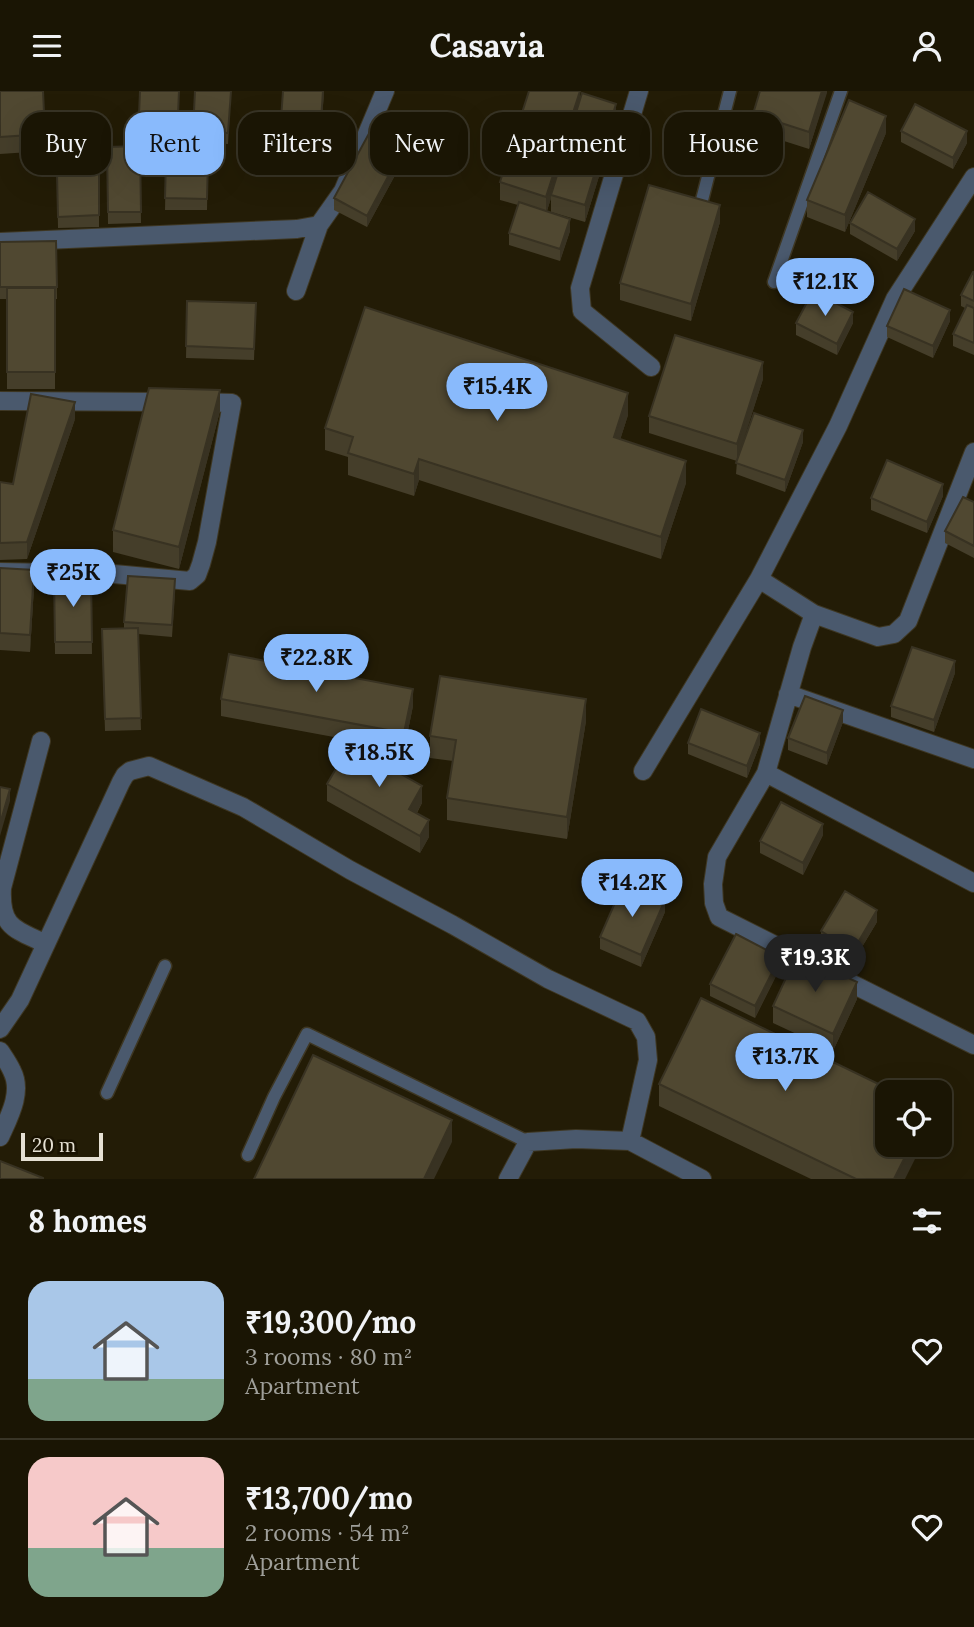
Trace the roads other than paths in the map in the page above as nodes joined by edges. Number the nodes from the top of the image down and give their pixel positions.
1 (385, 91) edge
2 (639, 91) edge
3 (730, 91) edge
4 (841, 91) edge
5 (974, 177) edge
6 (702, 200) edge
7 (319, 225) junction
8 (0, 242) edge
9 (774, 282) dead end
10 (296, 291) dead end
11 (651, 367) dead end
12 (0, 401) edge
13 (974, 452) edge
14 (0, 572) edge
15 (759, 579) junction
16 (814, 614) junction
17 (788, 694) junction
18 (41, 741) dead end
19 (974, 759) edge
20 (643, 771) dead end
21 (766, 773) junction
22 (974, 883) edge
23 (46, 944) junction
24 (165, 966) dead end
25 (0, 1029) edge
26 (974, 1045) edge
27 (0, 1051) edge
28 (107, 1093) dead end
29 (0, 1137) edge
30 (630, 1141) junction
31 (528, 1142) junction
32 (248, 1155) dead end
33 (508, 1179) edge
34 (702, 1179) edge

1 - 7 street
2 - 11 street
3 - 6 lane
4 - 9 lane
5 - 15 street
7 - 8 street
7 - 10 street
12 - 14 street
13 - 16 street
15 - 16 street
15 - 20 street
16 - 17 street
17 - 19 street
17 - 21 street
18 - 23 street
21 - 22 street
21 - 26 street
23 - 25 street
23 - 30 street
24 - 28 lane
27 - 29 street
30 - 31 street
30 - 34 street
31 - 32 lane
31 - 33 street

